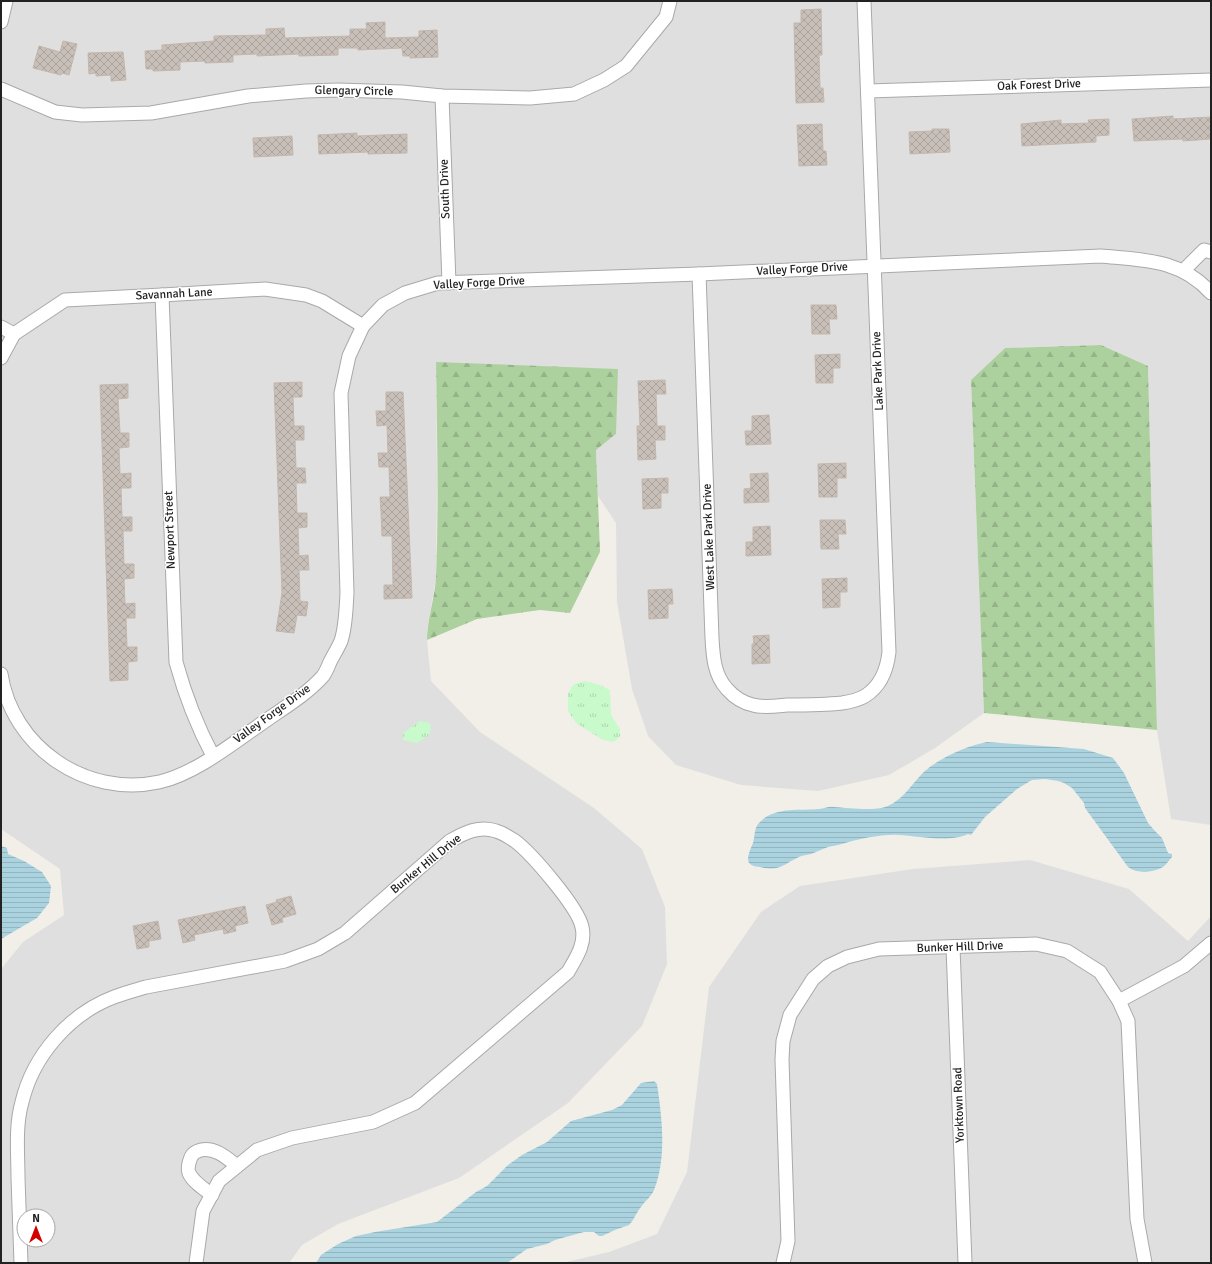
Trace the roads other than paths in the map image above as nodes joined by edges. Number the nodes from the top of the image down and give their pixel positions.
1 (6, 1) edge
2 (670, 1) edge
3 (864, 1) edge
4 (1, 22) edge
5 (1211, 80) edge
6 (1, 89) edge
7 (868, 91) junction
8 (442, 96) junction
9 (1211, 252) edge
10 (874, 266) junction
11 (1183, 271) junction
12 (700, 274) junction
13 (449, 282) junction
14 (1211, 293) edge
15 (162, 296) junction
16 (363, 326) junction
17 (1, 327) edge
18 (14, 334) junction
19 (1, 358) edge
20 (1, 674) edge
21 (830, 704) joint
22 (213, 756) junction
23 (1211, 943) edge
24 (953, 946) junction
25 (1119, 1000) junction
26 (237, 1166) junction
27 (212, 1195) junction
28 (21, 1263) edge
29 (196, 1263) edge
30 (783, 1263) edge
31 (965, 1263) edge
32 (1145, 1263) edge

1 - 4 street
2 - 8 street, Glengary Circle
3 - 7 street, Lake Park Drive
5 - 7 street, Oak Forest Drive
6 - 8 street, Glengary Circle
7 - 10 street, Lake Park Drive
8 - 13 street, South Drive
9 - 11 street
10 - 11 street, Valley Forge Drive
10 - 12 street, Valley Forge Drive
10 - 21 street, Lake Park Drive
11 - 14 street, Valley Forge Drive
12 - 13 street, Valley Forge Drive
12 - 21 street, West Lake Park Drive
13 - 16 street, Valley Forge Drive
15 - 16 street, Savannah Lane
15 - 18 street, Savannah Lane
15 - 22 street, Newport Street
16 - 22 street, Valley Forge Drive
17 - 18 street
18 - 19 street, Savannah Lane
20 - 22 street, Valley Forge Drive
23 - 25 street
24 - 25 street, Bunker Hill Drive
24 - 30 street, Bunker Hill Drive
24 - 31 street, Yorktown Road
25 - 32 street, Bunker Hill Drive
26 - 27 street, Bunker Hill Drive
26 - 27 street
26 - 28 street, Bunker Hill Drive
27 - 29 street, Bunker Hill Drive

